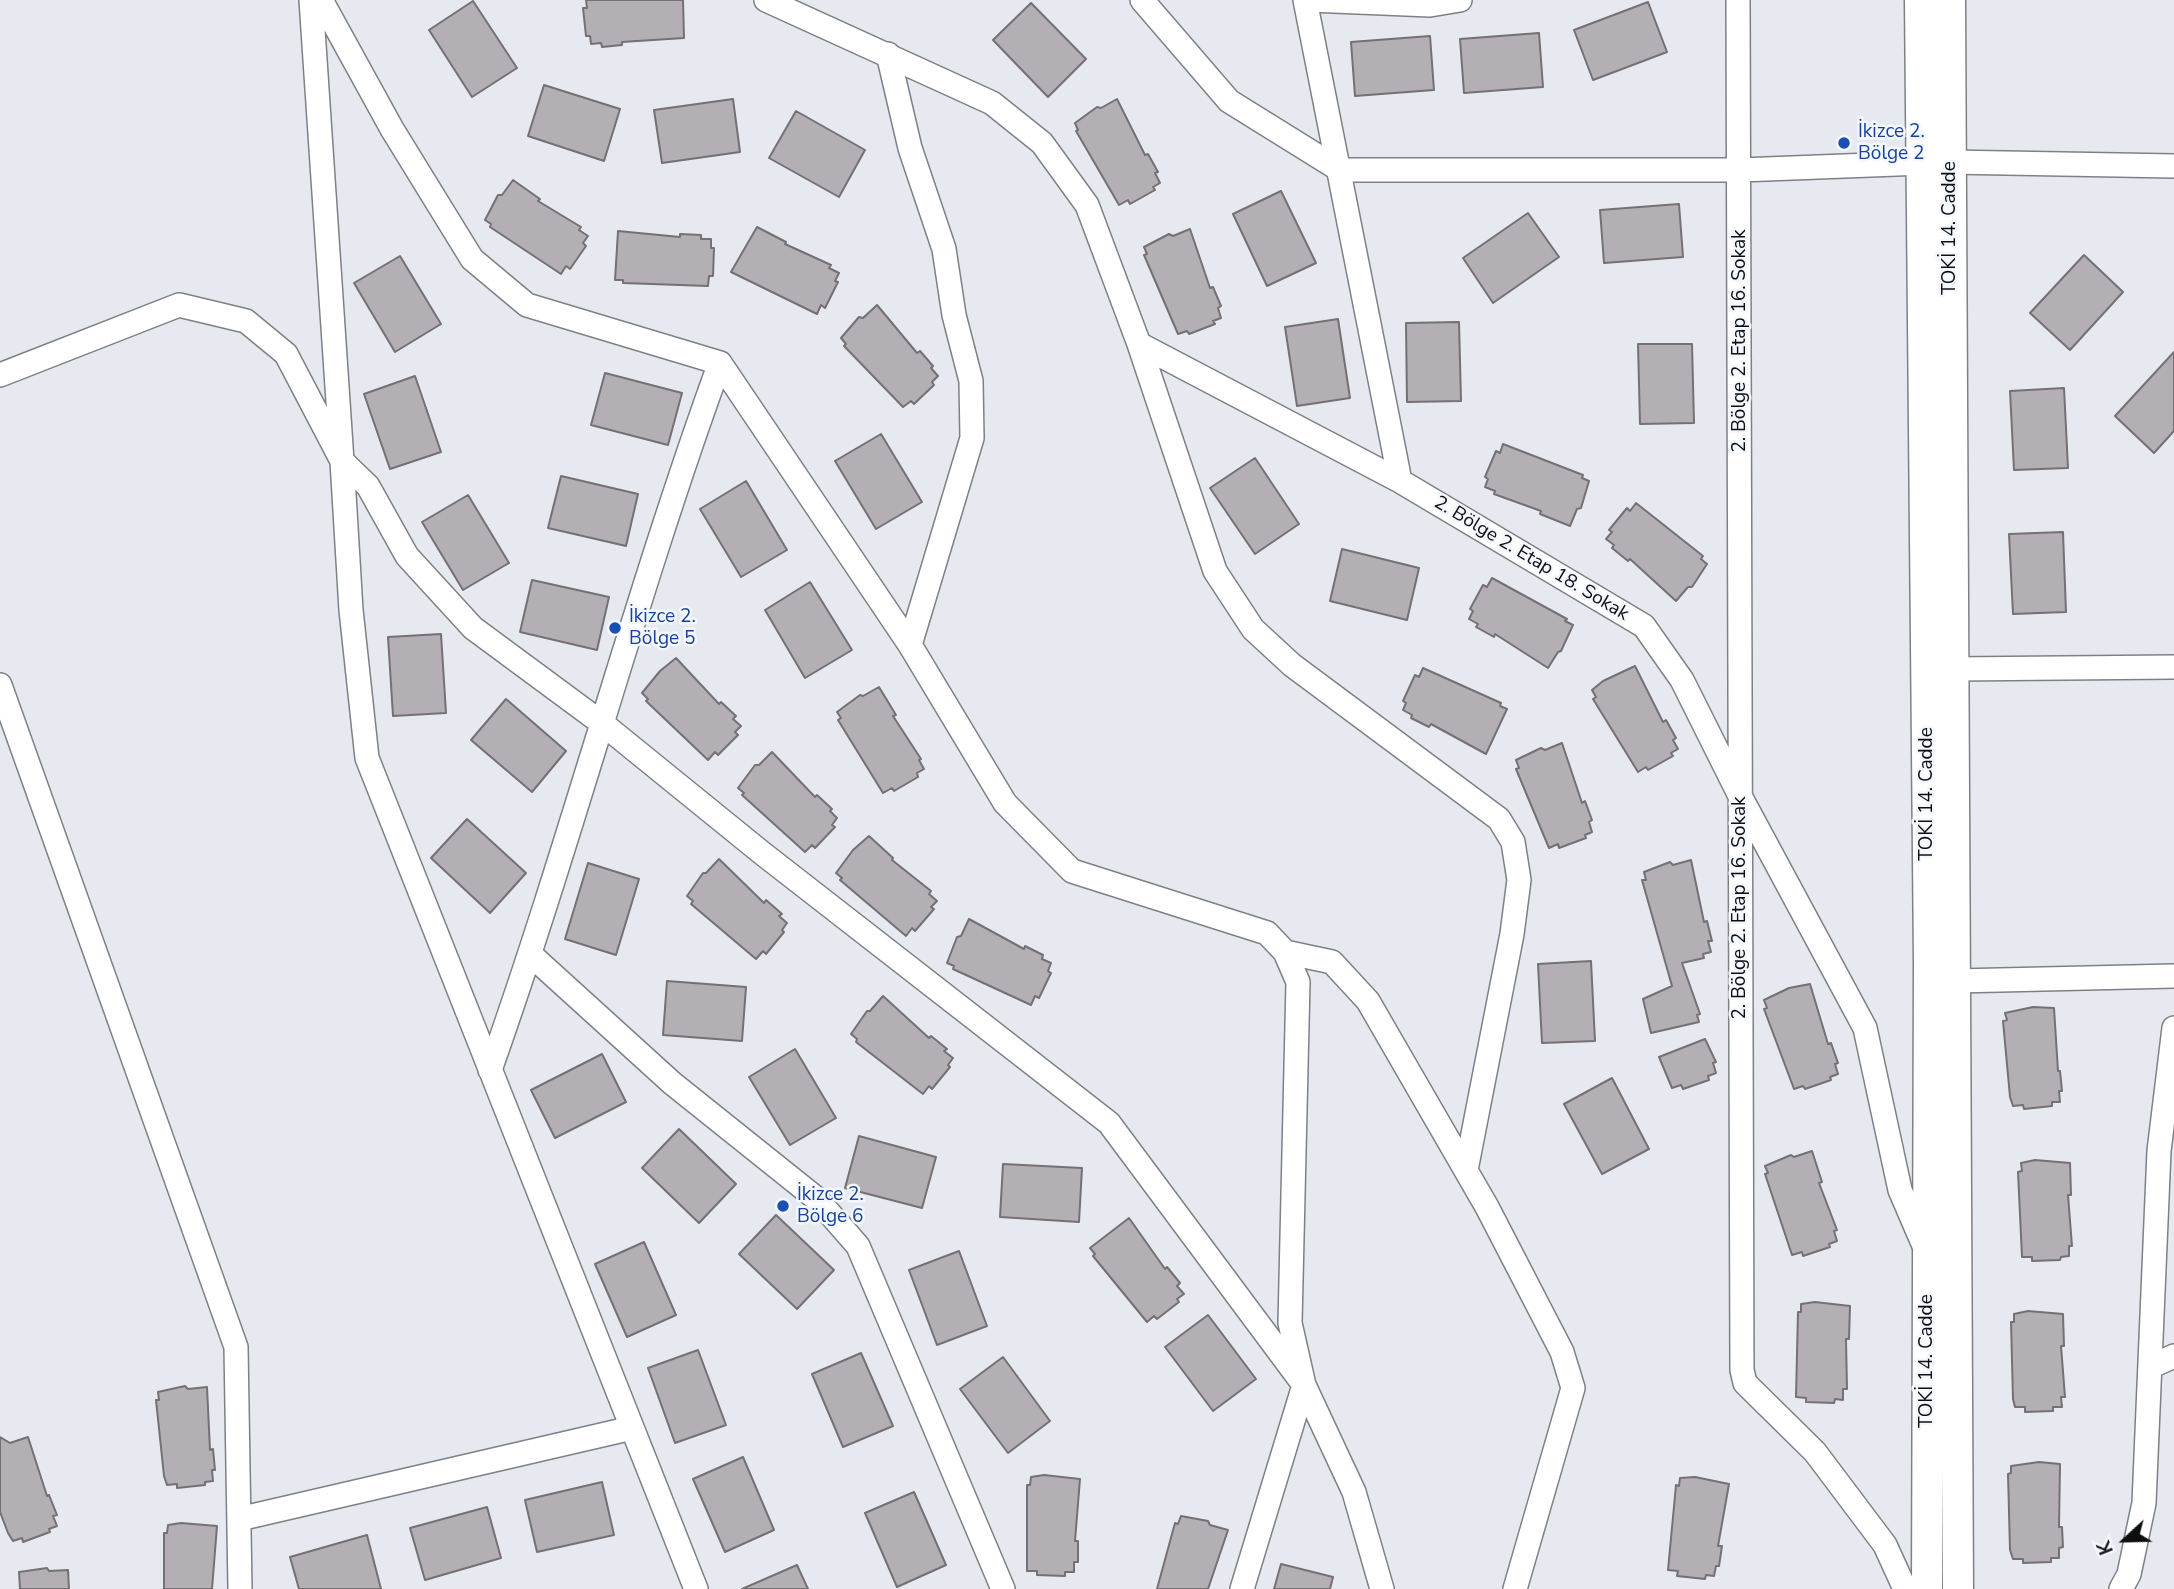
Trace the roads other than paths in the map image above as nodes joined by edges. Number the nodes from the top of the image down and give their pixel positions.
1 (311, 0) edge
2 (321, 0) edge
3 (766, 0) edge
4 (1142, 0) edge
5 (1308, 0) edge
6 (1460, 0) edge
7 (1738, 0) edge
8 (1920, 0) edge
9 (1950, 0) edge
10 (888, 54) junction
11 (1936, 164) junction
12 (2174, 166) edge
13 (1340, 170) junction
14 (1740, 170) junction
15 (1139, 344) junction
16 (720, 363) junction
17 (0, 375) edge
18 (342, 461) junction
19 (1400, 481) junction
20 (910, 645) junction
21 (2174, 667) edge
22 (1954, 669) junction
23 (0, 685) edge
24 (603, 724) junction
25 (1739, 794) junction
26 (1285, 953) junction
27 (531, 955) junction
28 (2174, 976) edge
29 (1956, 981) junction
30 (2174, 1028) edge
31 (490, 1070) junction
32 (1466, 1170) junction
33 (1928, 1254) junction
34 (2174, 1356) edge
35 (2150, 1367) junction
36 (1304, 1385) junction
37 (632, 1428) junction
38 (239, 1519) junction
39 (240, 1589) edge
40 (696, 1589) edge
41 (1003, 1589) edge
42 (1242, 1589) edge
43 (1382, 1589) edge
44 (1515, 1589) edge
45 (1905, 1589) edge
46 (1927, 1589) edge
47 (1958, 1589) edge
48 (2121, 1589) edge

1 - 18 street
2 - 16 street
3 - 10 street
4 - 13 street
5 - 6 street
5 - 13 street
7 - 14 street, 2. Bölge 2. Etap 16. Sokak
8 - 11 main road, TOKİ 14. Cadde
9 - 11 main road, TOKİ 14. Cadde
10 - 15 street
10 - 20 street
11 - 12 street
11 - 14 street
11 - 22 main road, TOKİ 14. Cadde
11 - 33 main road, TOKİ 14. Cadde
13 - 14 street
13 - 19 street
14 - 25 street, 2. Bölge 2. Etap 16. Sokak
15 - 19 street, 2. Bölge 2. Etap 18. Sokak
15 - 32 street
16 - 20 street
16 - 24 street
17 - 18 street
18 - 24 street
18 - 31 street
19 - 25 street, 2. Bölge 2. Etap 18. Sokak
20 - 26 street
21 - 22 street
22 - 29 main road, TOKİ 14. Cadde
23 - 38 street
24 - 27 street
24 - 36 street
25 - 33 street, 2. Bölge 2. Etap 18. Sokak
25 - 45 street, 2. Bölge 2. Etap 16. Sokak
26 - 32 street
26 - 36 street
27 - 31 street
27 - 41 street
28 - 29 street
29 - 47 main road, TOKİ 14. Cadde
30 - 35 street
31 - 37 street
32 - 44 street
33 - 46 main road, TOKİ 14. Cadde
34 - 35 street
35 - 48 street
36 - 42 street
36 - 43 street
37 - 38 street
37 - 40 street
38 - 39 street

